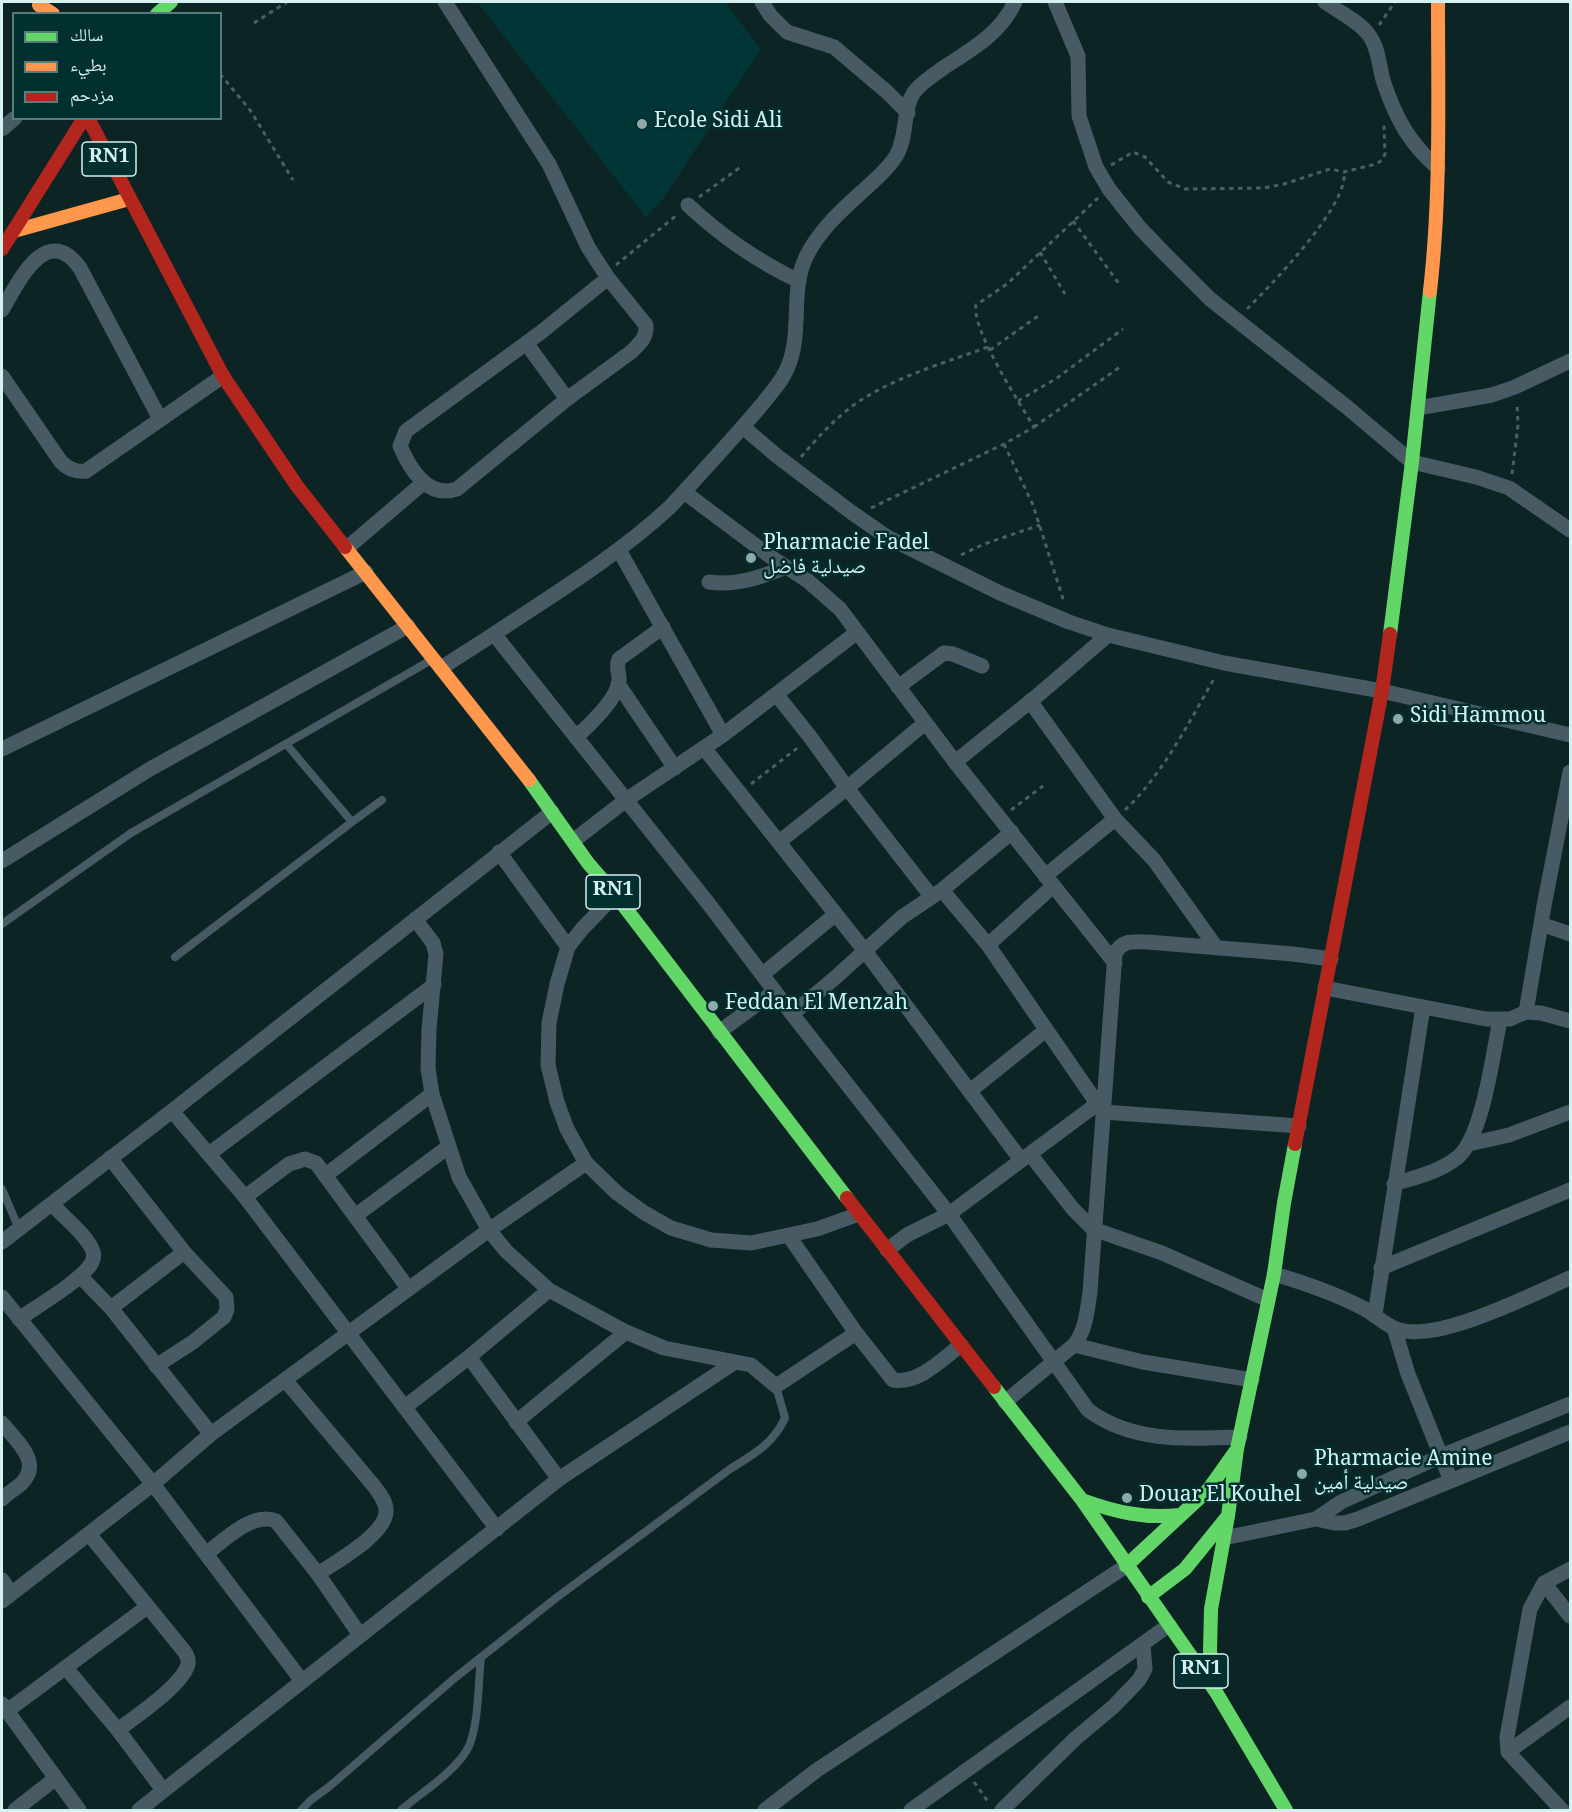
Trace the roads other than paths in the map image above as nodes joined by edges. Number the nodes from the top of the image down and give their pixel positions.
1 (171, 2) edge
2 (445, 2) edge
3 (762, 2) edge
4 (1015, 2) edge
5 (1055, 2) edge
6 (1325, 2) edge
7 (1438, 2) edge
8 (158, 12) edge
9 (908, 113) junction
10 (85, 120) edge
11 (87, 120) edge
12 (104, 120) edge
13 (96, 134) junction
14 (1438, 168) junction
15 (129, 199) junction
16 (688, 205) road end
17 (14, 231) junction
18 (2, 249) edge
19 (607, 276) junction
20 (799, 281) junction
21 (2, 310) edge
22 (526, 343) junction
23 (1570, 361) edge
24 (2, 376) edge
25 (223, 376) junction
26 (567, 399) junction
27 (1418, 408) junction
28 (160, 420) junction
29 (743, 427) junction
30 (1412, 462) junction
31 (423, 483) junction
32 (684, 492) junction
33 (1570, 529) edge
34 (347, 548) junction
35 (620, 550) junction
36 (786, 567) junction
37 (366, 572) junction
38 (709, 582) dead end
39 (408, 626) junction
40 (663, 627) junction
41 (856, 633) junction
42 (494, 634) junction
43 (1108, 635) junction
44 (438, 663) junction
45 (982, 666) dead end
46 (618, 684) junction
47 (898, 687) junction
48 (1382, 691) junction
49 (776, 694) junction
50 (1030, 701) junction
51 (925, 723) junction
52 (723, 735) junction
53 (1570, 735) edge
54 (576, 737) junction
55 (287, 745) junction
56 (704, 748) junction
57 (2, 749) edge
58 (955, 762) junction
59 (675, 768) junction
60 (1570, 772) edge
61 (847, 788) junction
62 (382, 800) dead end
63 (626, 800) junction
64 (552, 812) junction
65 (1115, 819) junction
66 (352, 822) junction
67 (1012, 832) junction
68 (573, 841) junction
69 (778, 842) junction
70 (499, 852) junction
71 (2, 861) edge
72 (1048, 881) junction
73 (614, 893) junction
74 (936, 893) junction
75 (836, 914) junction
76 (415, 919) junction
77 (2, 924) edge
78 (1541, 924) junction
79 (1570, 934) edge
80 (988, 945) junction
81 (568, 947) junction
82 (1216, 947) junction
83 (865, 951) junction
84 (175, 957) dead end
85 (1331, 959) junction
86 (1114, 963) junction
87 (763, 974) junction
88 (434, 985) junction
89 (1325, 988) junction
90 (775, 991) junction
91 (1424, 1007) junction
92 (1526, 1012) junction
93 (792, 1014) junction
94 (1500, 1020) junction
95 (1570, 1021) edge
96 (1046, 1030) junction
97 (719, 1032) junction
98 (970, 1091) junction
99 (432, 1094) junction
100 (1100, 1108) junction
101 (172, 1111) junction
102 (1570, 1113) edge
103 (1299, 1126) junction
104 (1469, 1144) junction
105 (448, 1147) junction
106 (209, 1154) junction
107 (1026, 1157) junction
108 (110, 1158) junction
109 (586, 1163) junction
110 (326, 1175) junction
111 (1394, 1184) junction
112 (2, 1189) edge
113 (1570, 1190) edge
114 (246, 1197) junction
115 (52, 1204) junction
116 (859, 1214) junction
117 (949, 1214) junction
118 (356, 1216) junction
119 (19, 1229) junction
120 (1093, 1229) junction
121 (489, 1230) junction
122 (789, 1236) junction
123 (2, 1242) edge
124 (887, 1250) junction
125 (184, 1251) junction
126 (1381, 1268) junction
127 (1274, 1274) junction
128 (80, 1276) junction
129 (1570, 1278) edge
130 (408, 1288) junction
131 (549, 1290) junction
132 (2, 1297) edge
133 (1268, 1300) junction
134 (111, 1308) junction
135 (1375, 1314) junction
136 (19, 1319) junction
137 (1394, 1328) junction
138 (348, 1332) junction
139 (627, 1332) junction
140 (856, 1333) junction
141 (961, 1345) junction
142 (1074, 1346) junction
143 (469, 1357) junction
144 (735, 1362) junction
145 (1054, 1364) junction
146 (156, 1366) junction
147 (285, 1380) junction
148 (1251, 1380) junction
149 (776, 1386) junction
150 (1005, 1402) junction
151 (1570, 1404) edge
152 (405, 1407) junction
153 (516, 1422) junction
154 (2, 1423) edge
155 (1570, 1432) edge
156 (211, 1434) junction
157 (1239, 1443) junction
158 (1441, 1456) junction
159 (559, 1479) junction
160 (1451, 1481) junction
161 (153, 1484) junction
162 (2, 1498) edge
163 (1082, 1500) junction
164 (1180, 1515) junction
165 (1228, 1516) junction
166 (1316, 1519) junction
167 (497, 1529) junction
168 (89, 1533) junction
169 (1224, 1538) junction
170 (206, 1554) junction
171 (1126, 1566) junction
172 (1570, 1569) edge
173 (318, 1574) junction
174 (2, 1580) edge
175 (1544, 1583) junction
176 (6, 1597) edge
177 (1148, 1598) junction
178 (147, 1607) junction
179 (1570, 1616) edge
180 (1169, 1625) junction
181 (360, 1635) junction
182 (1143, 1644) junction
183 (480, 1657) junction
184 (66, 1668) junction
185 (302, 1681) junction
186 (1216, 1692) junction
187 (1570, 1707) edge
188 (4, 1708) edge
189 (118, 1730) junction
190 (1508, 1752) junction
191 (56, 1778) junction
192 (163, 1790) junction
193 (1564, 1805) edge
194 (15, 1810) edge
195 (80, 1810) edge
196 (139, 1810) edge
197 (301, 1810) edge
198 (401, 1810) edge
199 (765, 1810) edge
200 (911, 1810) edge
201 (1002, 1810) edge
202 (1286, 1810) edge

1 - 8 main road
2 - 19 street
3 - 9 street
4 - 9 street
5 - 30 street
6 - 14 street
7 - 14 main road
9 - 20 street
10 - 17 main road
11 - 13 main road, RN1
12 - 13 main road
13 - 15 main road, RN1
14 - 27 main road
15 - 17 main road
15 - 25 main road, RN1
16 - 20 street
17 - 18 main road
19 - 22 street
19 - 26 street
20 - 29 street
21 - 28 street
22 - 26 street
22 - 31 street
23 - 27 street
24 - 28 street
25 - 28 street
25 - 34 main road, RN1
26 - 31 street
27 - 30 main road
29 - 32 street
29 - 43 street
30 - 33 street
30 - 48 main road
31 - 34 street
32 - 35 street
32 - 36 street
34 - 37 main road, RN1
35 - 40 street
35 - 42 street
36 - 38 street
36 - 41 street
37 - 39 main road, RN1
37 - 57 street
39 - 44 main road, RN1
39 - 71 street
40 - 46 street
40 - 52 street
41 - 47 street
41 - 49 street
42 - 44 street
42 - 54 street
43 - 48 street
43 - 50 street
44 - 55 lane
44 - 64 main road, RN1
45 - 47 street
46 - 54 street
46 - 59 street
47 - 51 street
48 - 53 street
48 - 85 main road
49 - 52 street
49 - 61 street
50 - 58 street
50 - 65 street
51 - 58 street
51 - 61 street
52 - 56 street
54 - 63 street
55 - 66 lane
55 - 77 lane
56 - 59 street
56 - 69 street
58 - 67 street
59 - 63 street
60 - 78 street
61 - 69 street
61 - 74 street
62 - 66 lane
63 - 68 street
63 - 87 street
64 - 68 main road, RN1
64 - 70 street
65 - 72 street
65 - 82 street
66 - 84 lane
67 - 72 street
67 - 74 street
68 - 73 main road, RN1
69 - 75 street
70 - 76 street
70 - 81 street
72 - 80 street
72 - 86 street
73 - 81 street
73 - 97 main road, RN1
74 - 80 street
74 - 83 street
75 - 83 street
75 - 87 street
76 - 88 street
76 - 101 street
78 - 79 street
78 - 92 street
80 - 96 street
81 - 109 street
82 - 85 street
82 - 86 street
83 - 93 street
83 - 98 street
85 - 89 main road
86 - 100 street
87 - 90 street
88 - 99 street
88 - 106 street
89 - 91 street
89 - 103 main road
90 - 93 street
90 - 97 street
91 - 94 street
91 - 111 street
92 - 94 street
92 - 95 street
93 - 117 street
94 - 104 street
96 - 98 street
96 - 100 street
97 - 116 main road, RN1
98 - 107 street
99 - 105 street
99 - 110 street
100 - 103 street
100 - 107 street
100 - 120 street
101 - 106 street
101 - 108 street
102 - 104 street
103 - 127 main road
104 - 111 street
105 - 118 street
105 - 121 street
106 - 114 street
107 - 117 street
107 - 120 street
108 - 115 street
108 - 125 street
109 - 121 street
109 - 122 street
110 - 114 street
110 - 118 street
111 - 126 street
112 - 119 lane
113 - 126 street
114 - 138 street
115 - 119 street
115 - 128 street
116 - 122 street
116 - 124 main road, RN1
117 - 124 street
117 - 145 street
118 - 130 street
119 - 123 street
120 - 133 street
120 - 142 street
121 - 130 street
121 - 131 street
122 - 140 street
124 - 141 main road, RN1
125 - 134 street
125 - 146 street
126 - 135 street
127 - 133 main road
127 - 135 street
128 - 134 street
128 - 136 street
129 - 137 street
130 - 138 street
131 - 139 street
131 - 143 street
132 - 136 street
133 - 148 main road
134 - 146 street
135 - 137 street
136 - 161 street
137 - 158 street
138 - 147 street
138 - 152 street
139 - 144 street
139 - 153 street
140 - 141 street
140 - 149 street
141 - 150 main road, RN1
142 - 145 street
142 - 148 street
143 - 152 street
143 - 153 street
144 - 149 street
144 - 159 street
145 - 150 street
145 - 157 street
146 - 156 street
147 - 156 street
147 - 173 street
148 - 157 main road
149 - 183 lane
150 - 163 main road, RN1
151 - 158 street
152 - 167 street
153 - 159 street
154 - 162 street
155 - 160 street
156 - 161 street
157 - 164 main road
157 - 165 main road
158 - 160 street
158 - 166 street
159 - 167 street
160 - 166 street
161 - 168 street
161 - 170 street
163 - 164 main road
163 - 171 main road, RN1
164 - 171 main road
165 - 169 main road
165 - 177 main road
166 - 169 street
167 - 181 street
168 - 176 street
168 - 178 street
169 - 186 main road
170 - 173 street
170 - 185 street
171 - 177 main road, RN1
171 - 199 street
172 - 175 street
173 - 181 street
174 - 176 street
175 - 179 street
175 - 190 street
177 - 180 main road, RN1
178 - 184 street
178 - 189 street
180 - 182 street
180 - 186 main road, RN1
181 - 185 street
182 - 200 street
182 - 201 street
183 - 197 lane
183 - 198 lane
184 - 188 street
184 - 189 street
185 - 192 street
186 - 202 main road, RN1
187 - 190 street
188 - 191 street
189 - 192 street
190 - 193 street
191 - 194 street
191 - 195 street
192 - 196 street

